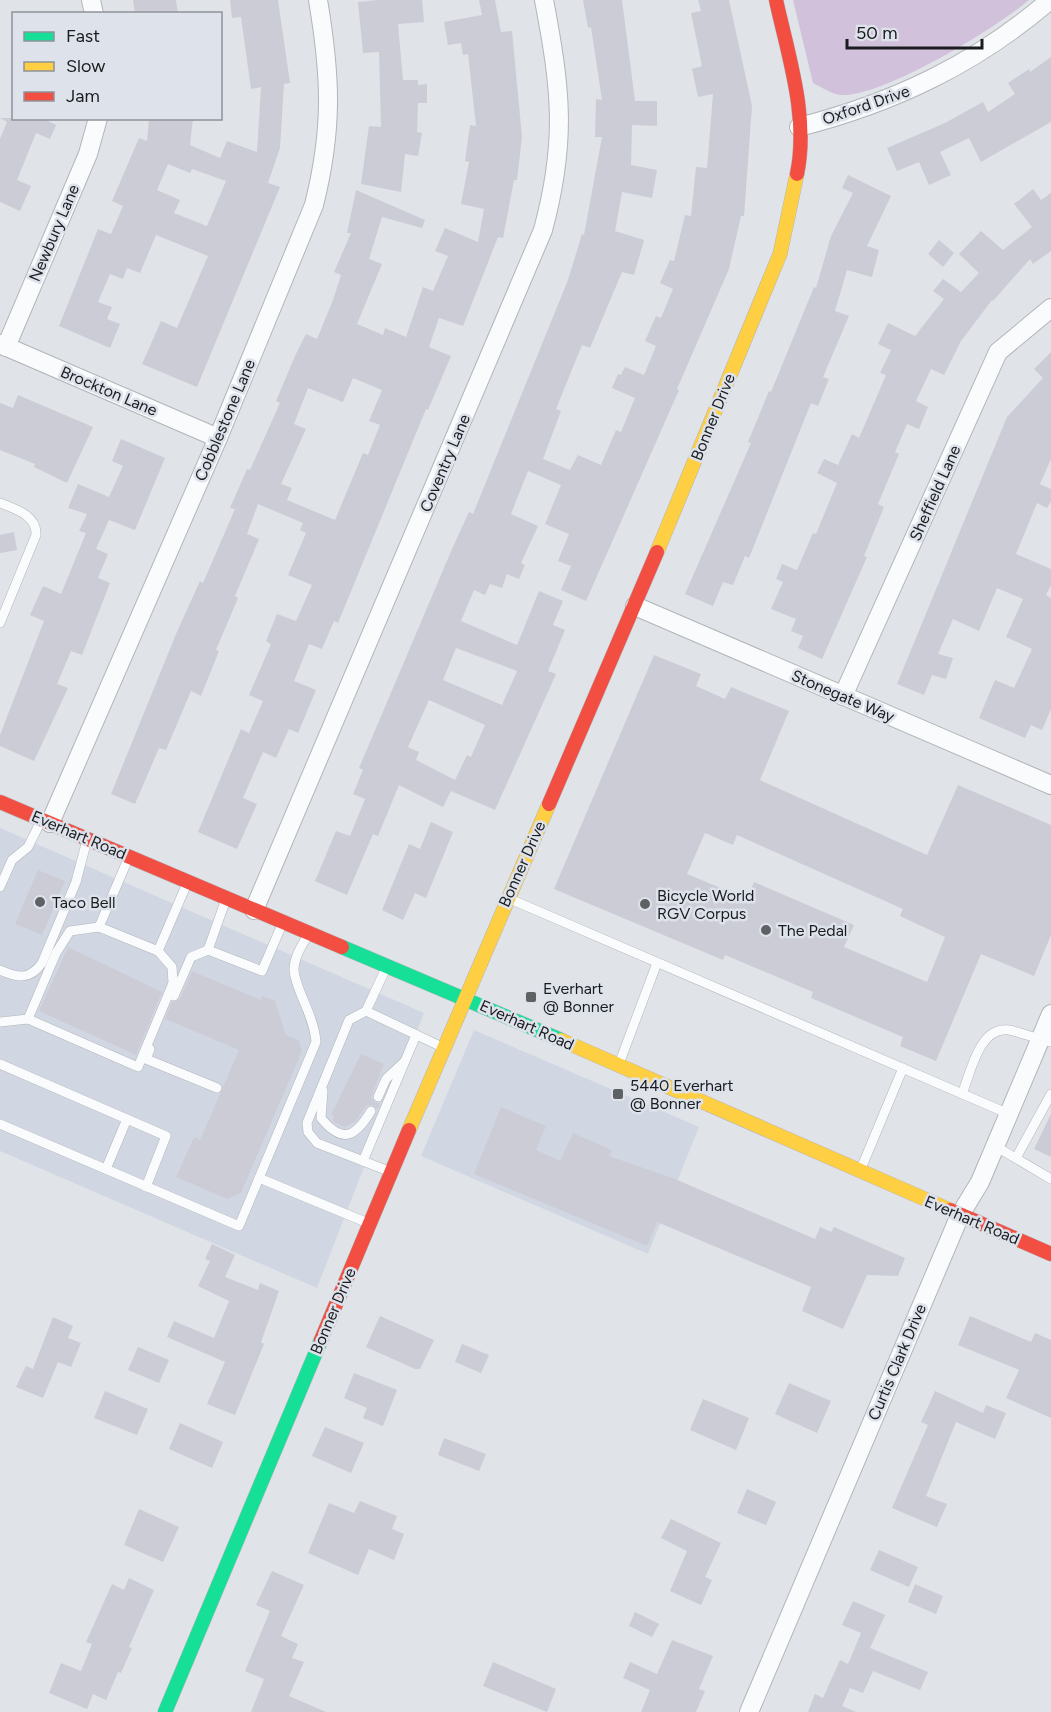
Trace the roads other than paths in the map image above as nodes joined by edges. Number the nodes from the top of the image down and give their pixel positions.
1 (318, 0) edge
2 (544, 0) edge
3 (776, 0) edge
4 (1050, 0) edge
5 (97, 120) edge
6 (799, 127) junction
7 (1051, 308) edge
8 (3, 346) edge
9 (218, 438) junction
10 (0, 503) edge
11 (635, 606) junction
12 (0, 623) edge
13 (843, 696) junction
14 (1051, 785) edge
15 (0, 802) edge
16 (46, 821) junction
17 (88, 839) junction
18 (129, 856) junction
19 (188, 881) junction
20 (0, 887) edge
21 (226, 898) junction
22 (507, 898) junction
23 (254, 910) junction
24 (283, 922) junction
25 (99, 927) junction
26 (309, 932) junction
27 (208, 950) junction
28 (158, 951) junction
29 (657, 963) junction
30 (387, 965) junction
31 (0, 970) edge
32 (464, 998) junction
33 (366, 1011) junction
34 (1051, 1014) edge
35 (28, 1019) junction
36 (0, 1022) edge
37 (416, 1035) junction
38 (1046, 1041) edge
39 (443, 1048) junction
40 (405, 1060) junction
41 (0, 1064) edge
42 (619, 1065) junction
43 (903, 1068) junction
44 (324, 1082) junction
45 (217, 1088) dead end
46 (962, 1094) junction
47 (1051, 1094) edge
48 (378, 1097) dead end
49 (371, 1111) dead end
50 (1009, 1114) junction
51 (127, 1119) junction
52 (0, 1124) edge
53 (995, 1146) junction
54 (1016, 1158) junction
55 (363, 1161) junction
56 (106, 1169) junction
57 (860, 1171) junction
58 (391, 1172) junction
59 (259, 1178) junction
60 (1051, 1179) edge
61 (146, 1187) junction
62 (960, 1215) junction
63 (369, 1223) junction
64 (1051, 1254) edge
65 (165, 1712) edge
66 (749, 1712) edge

1 - 9 street, Cobblestone Lane
2 - 23 street, Coventry Lane
3 - 6 street, Bonner Drive
4 - 6 street, Oxford Drive
5 - 8 street, Newbury Lane
6 - 11 street, Bonner Drive
7 - 13 street, Sheffield Lane
8 - 9 street, Brockton Lane
9 - 16 street, Cobblestone Lane
10 - 12 lane
11 - 13 street, Stonegate Way
11 - 22 street, Bonner Drive
13 - 14 street, Stonegate Way
15 - 16 street, Everhart Road
16 - 17 street, Everhart Road
16 - 20 lane
17 - 18 street, Everhart Road
17 - 31 lane
18 - 19 street, Everhart Road
18 - 25 lane
19 - 21 street, Everhart Road
19 - 28 lane
21 - 23 street, Everhart Road
21 - 27 lane
22 - 29 lane
22 - 32 street, Bonner Drive
23 - 24 street, Everhart Road
24 - 26 street, Everhart Road
24 - 27 lane
25 - 28 lane
25 - 35 lane
26 - 30 street, Everhart Road
26 - 59 lane
27 - 45 lane
28 - 35 lane
29 - 42 lane
29 - 43 lane
30 - 32 street, Everhart Road
30 - 33 lane
32 - 39 street, Bonner Drive
32 - 42 street, Everhart Road
33 - 37 lane
33 - 44 lane
34 - 38 street, Curtis Clark Drive
35 - 36 lane
37 - 39 lane
37 - 40 lane
38 - 46 lane
38 - 50 street, Curtis Clark Drive
39 - 58 street, Bonner Drive
40 - 48 lane
40 - 55 lane
41 - 51 lane
42 - 57 street, Everhart Road
43 - 46 lane
43 - 57 lane
44 - 49 lane
44 - 55 lane
46 - 50 lane
47 - 54 lane
50 - 53 street, Curtis Clark Drive
51 - 56 lane
51 - 61 lane
52 - 56 lane
53 - 54 lane
53 - 62 street, Curtis Clark Drive
54 - 60 lane
55 - 58 lane
56 - 61 lane
57 - 62 street, Everhart Road
58 - 63 street, Bonner Drive
59 - 61 lane
59 - 63 lane
62 - 64 street, Everhart Road
62 - 66 street, Curtis Clark Drive
63 - 65 street, Bonner Drive

